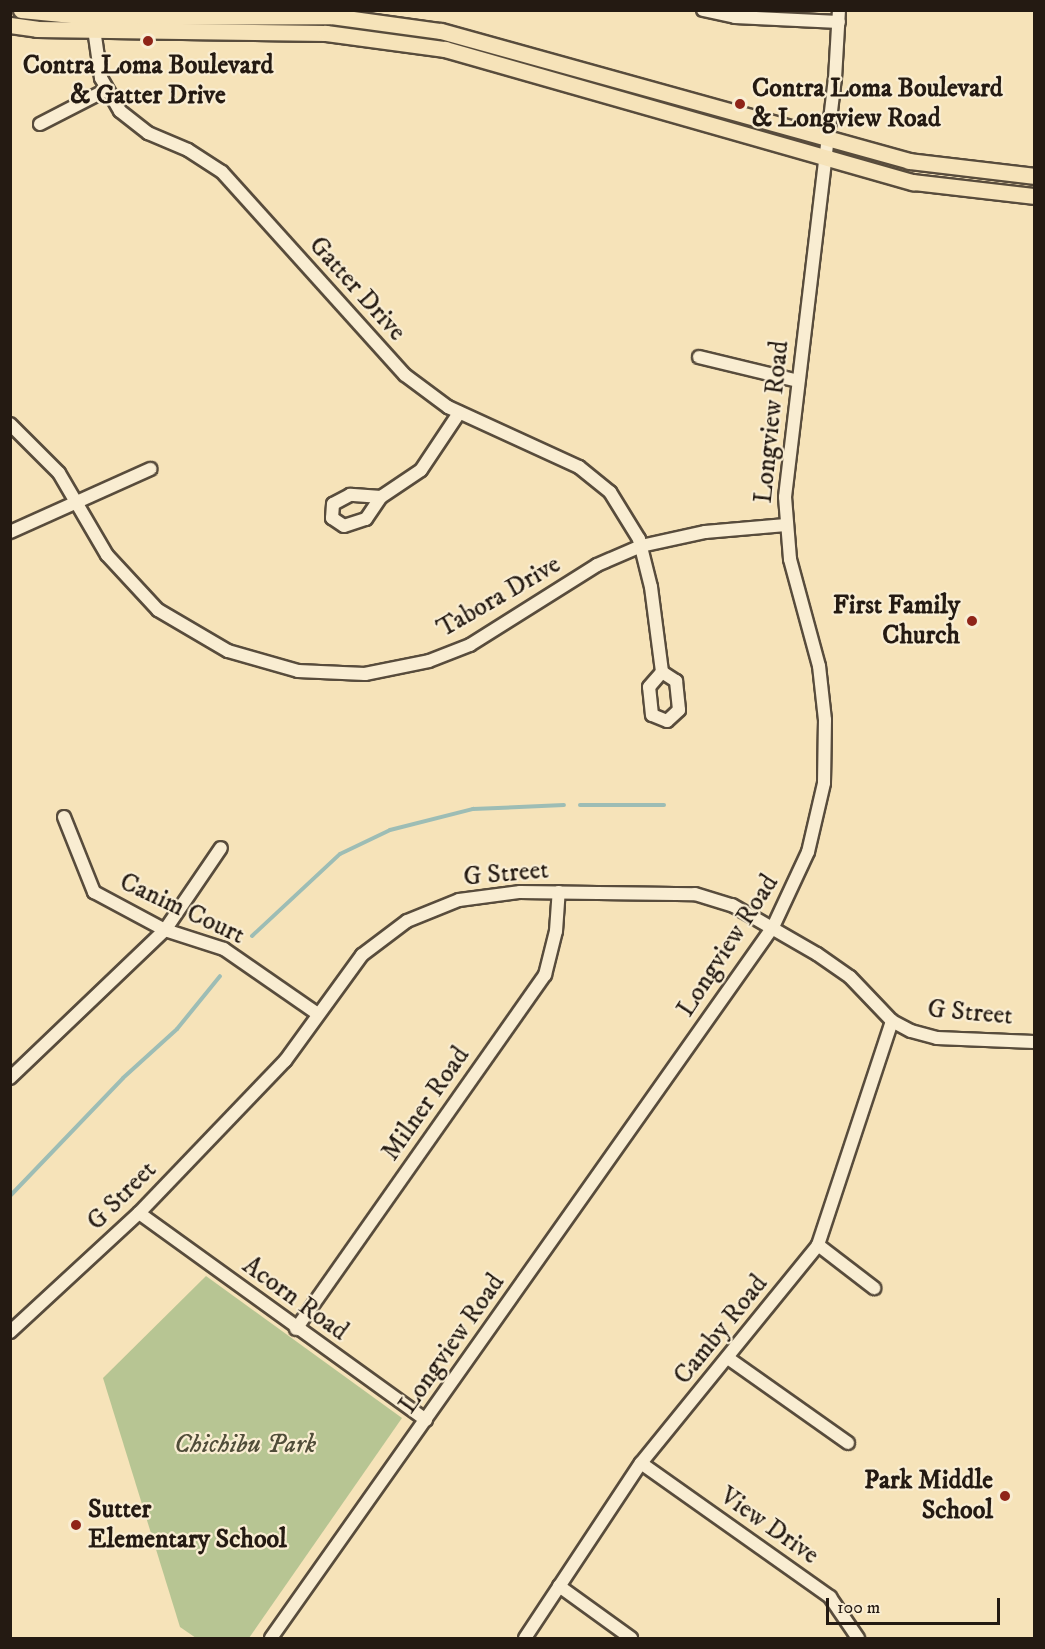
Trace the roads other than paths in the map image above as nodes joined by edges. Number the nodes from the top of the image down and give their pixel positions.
1 (21, 10) edge
2 (703, 10) edge
3 (839, 16) edge
4 (94, 24) junction
5 (10, 25) edge
6 (106, 90) junction
7 (40, 124) dead end
8 (828, 137) junction
9 (825, 159) junction
10 (1035, 176) edge
11 (1035, 196) edge
12 (699, 357) dead end
13 (798, 381) junction
14 (459, 413) junction
15 (10, 424) edge
16 (150, 469) dead end
17 (381, 497) dead end
18 (76, 503) junction
19 (786, 525) junction
20 (10, 532) edge
21 (641, 546) junction
22 (662, 672) dead end
23 (64, 817) dead end
24 (221, 848) dead end
25 (559, 892) junction
26 (773, 927) junction
27 (165, 930) junction
28 (318, 1014) junction
29 (892, 1021) junction
30 (1035, 1042) edge
31 (10, 1078) edge
32 (139, 1213) junction
33 (818, 1245) junction
34 (874, 1288) dead end
35 (296, 1329) junction
36 (10, 1332) edge
37 (728, 1358) junction
38 (426, 1420) junction
39 (848, 1443) dead end
40 (641, 1463) junction
41 (558, 1586) junction
42 (271, 1638) edge
43 (525, 1638) edge
44 (631, 1638) edge
45 (858, 1638) edge

1 - 4 main road
2 - 3 street
3 - 8 street, Longview Road
4 - 5 main road
4 - 6 street, Gatter Drive
4 - 8 main road
4 - 9 main road
6 - 7 street
6 - 14 street, Gatter Drive
8 - 9 street, Longview Road
8 - 10 main road
9 - 11 main road
9 - 13 street, Longview Road
12 - 13 street
13 - 19 street, Longview Road
14 - 17 street
14 - 21 street, Gatter Drive
15 - 18 street, Tabora Drive
16 - 18 street
18 - 20 street
18 - 21 street, Tabora Drive
19 - 21 street, Tabora Drive
19 - 26 street, Longview Road
21 - 22 street, Gatter Drive
23 - 27 street, Canim Court
24 - 27 street
25 - 26 street, G Street
25 - 28 street, G Street
25 - 35 street, Milner Road
26 - 29 street, G Street
26 - 38 street, Longview Road
27 - 28 street, Canim Court
27 - 31 street
28 - 32 street, G Street
29 - 30 street, G Street
29 - 33 street, Camby Road
32 - 35 street, Acorn Road
32 - 36 street, G Street
33 - 34 street
33 - 37 street, Camby Road
35 - 38 street, Acorn Road
37 - 39 street
37 - 40 street, Camby Road
38 - 42 street, Longview Road
40 - 41 street, Camby Road
40 - 45 street, View Drive
41 - 43 street, Camby Road
41 - 44 street

